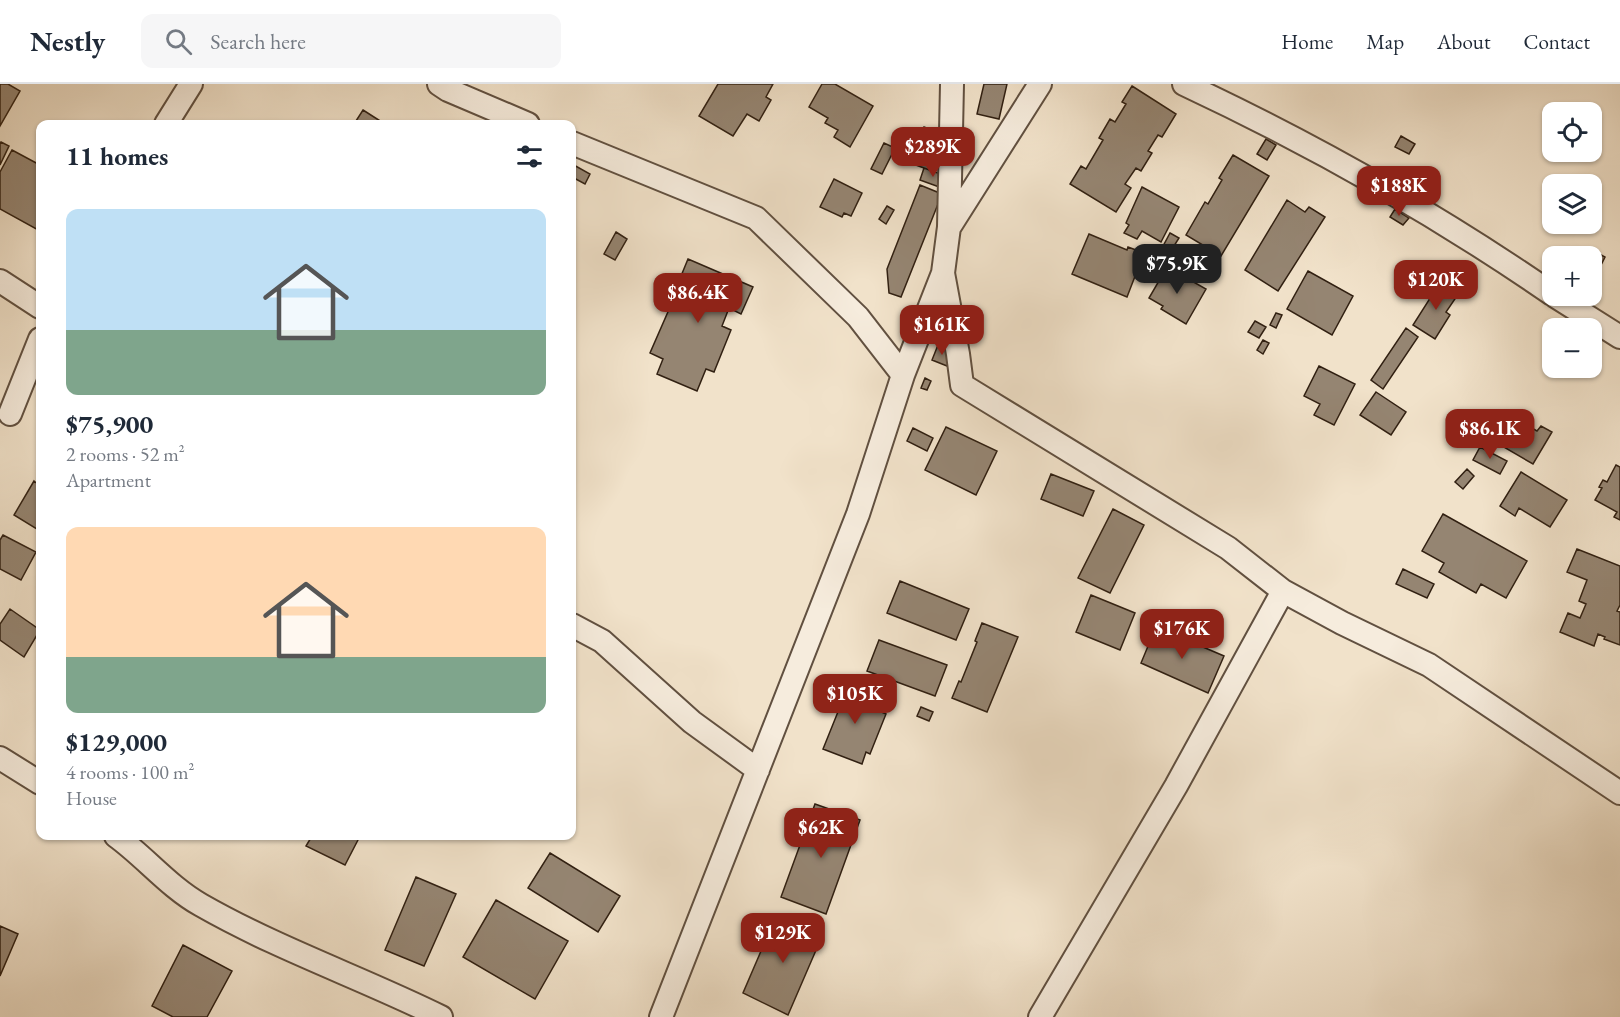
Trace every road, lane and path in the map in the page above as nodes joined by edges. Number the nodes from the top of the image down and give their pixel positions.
1 (191, 84) edge
2 (439, 84) edge
3 (952, 84) edge
4 (1040, 84) edge
5 (1184, 84) edge
6 (168, 120) edge
7 (519, 120) edge
8 (576, 145) edge
9 (949, 227) junction
10 (943, 273) junction
11 (0, 281) edge
12 (1542, 287) edge
13 (36, 304) edge
14 (1571, 306) edge
15 (1620, 337) edge
16 (36, 349) edge
17 (903, 375) junction
18 (10, 414) dead end
19 (1283, 591) junction
20 (576, 627) edge
21 (0, 758) edge
22 (758, 770) junction
23 (36, 780) edge
24 (1620, 794) edge
25 (120, 840) edge
26 (441, 1017) edge
27 (661, 1017) edge
28 (1040, 1017) edge

1 - 6 street
2 - 7 street
3 - 9 street
4 - 9 street
5 - 12 street
8 - 17 street
9 - 10 street
10 - 17 street
10 - 19 street
11 - 13 street
14 - 15 street
16 - 18 street
17 - 22 street
19 - 24 street
19 - 28 street
20 - 22 street
21 - 23 street
22 - 27 street
25 - 26 street

